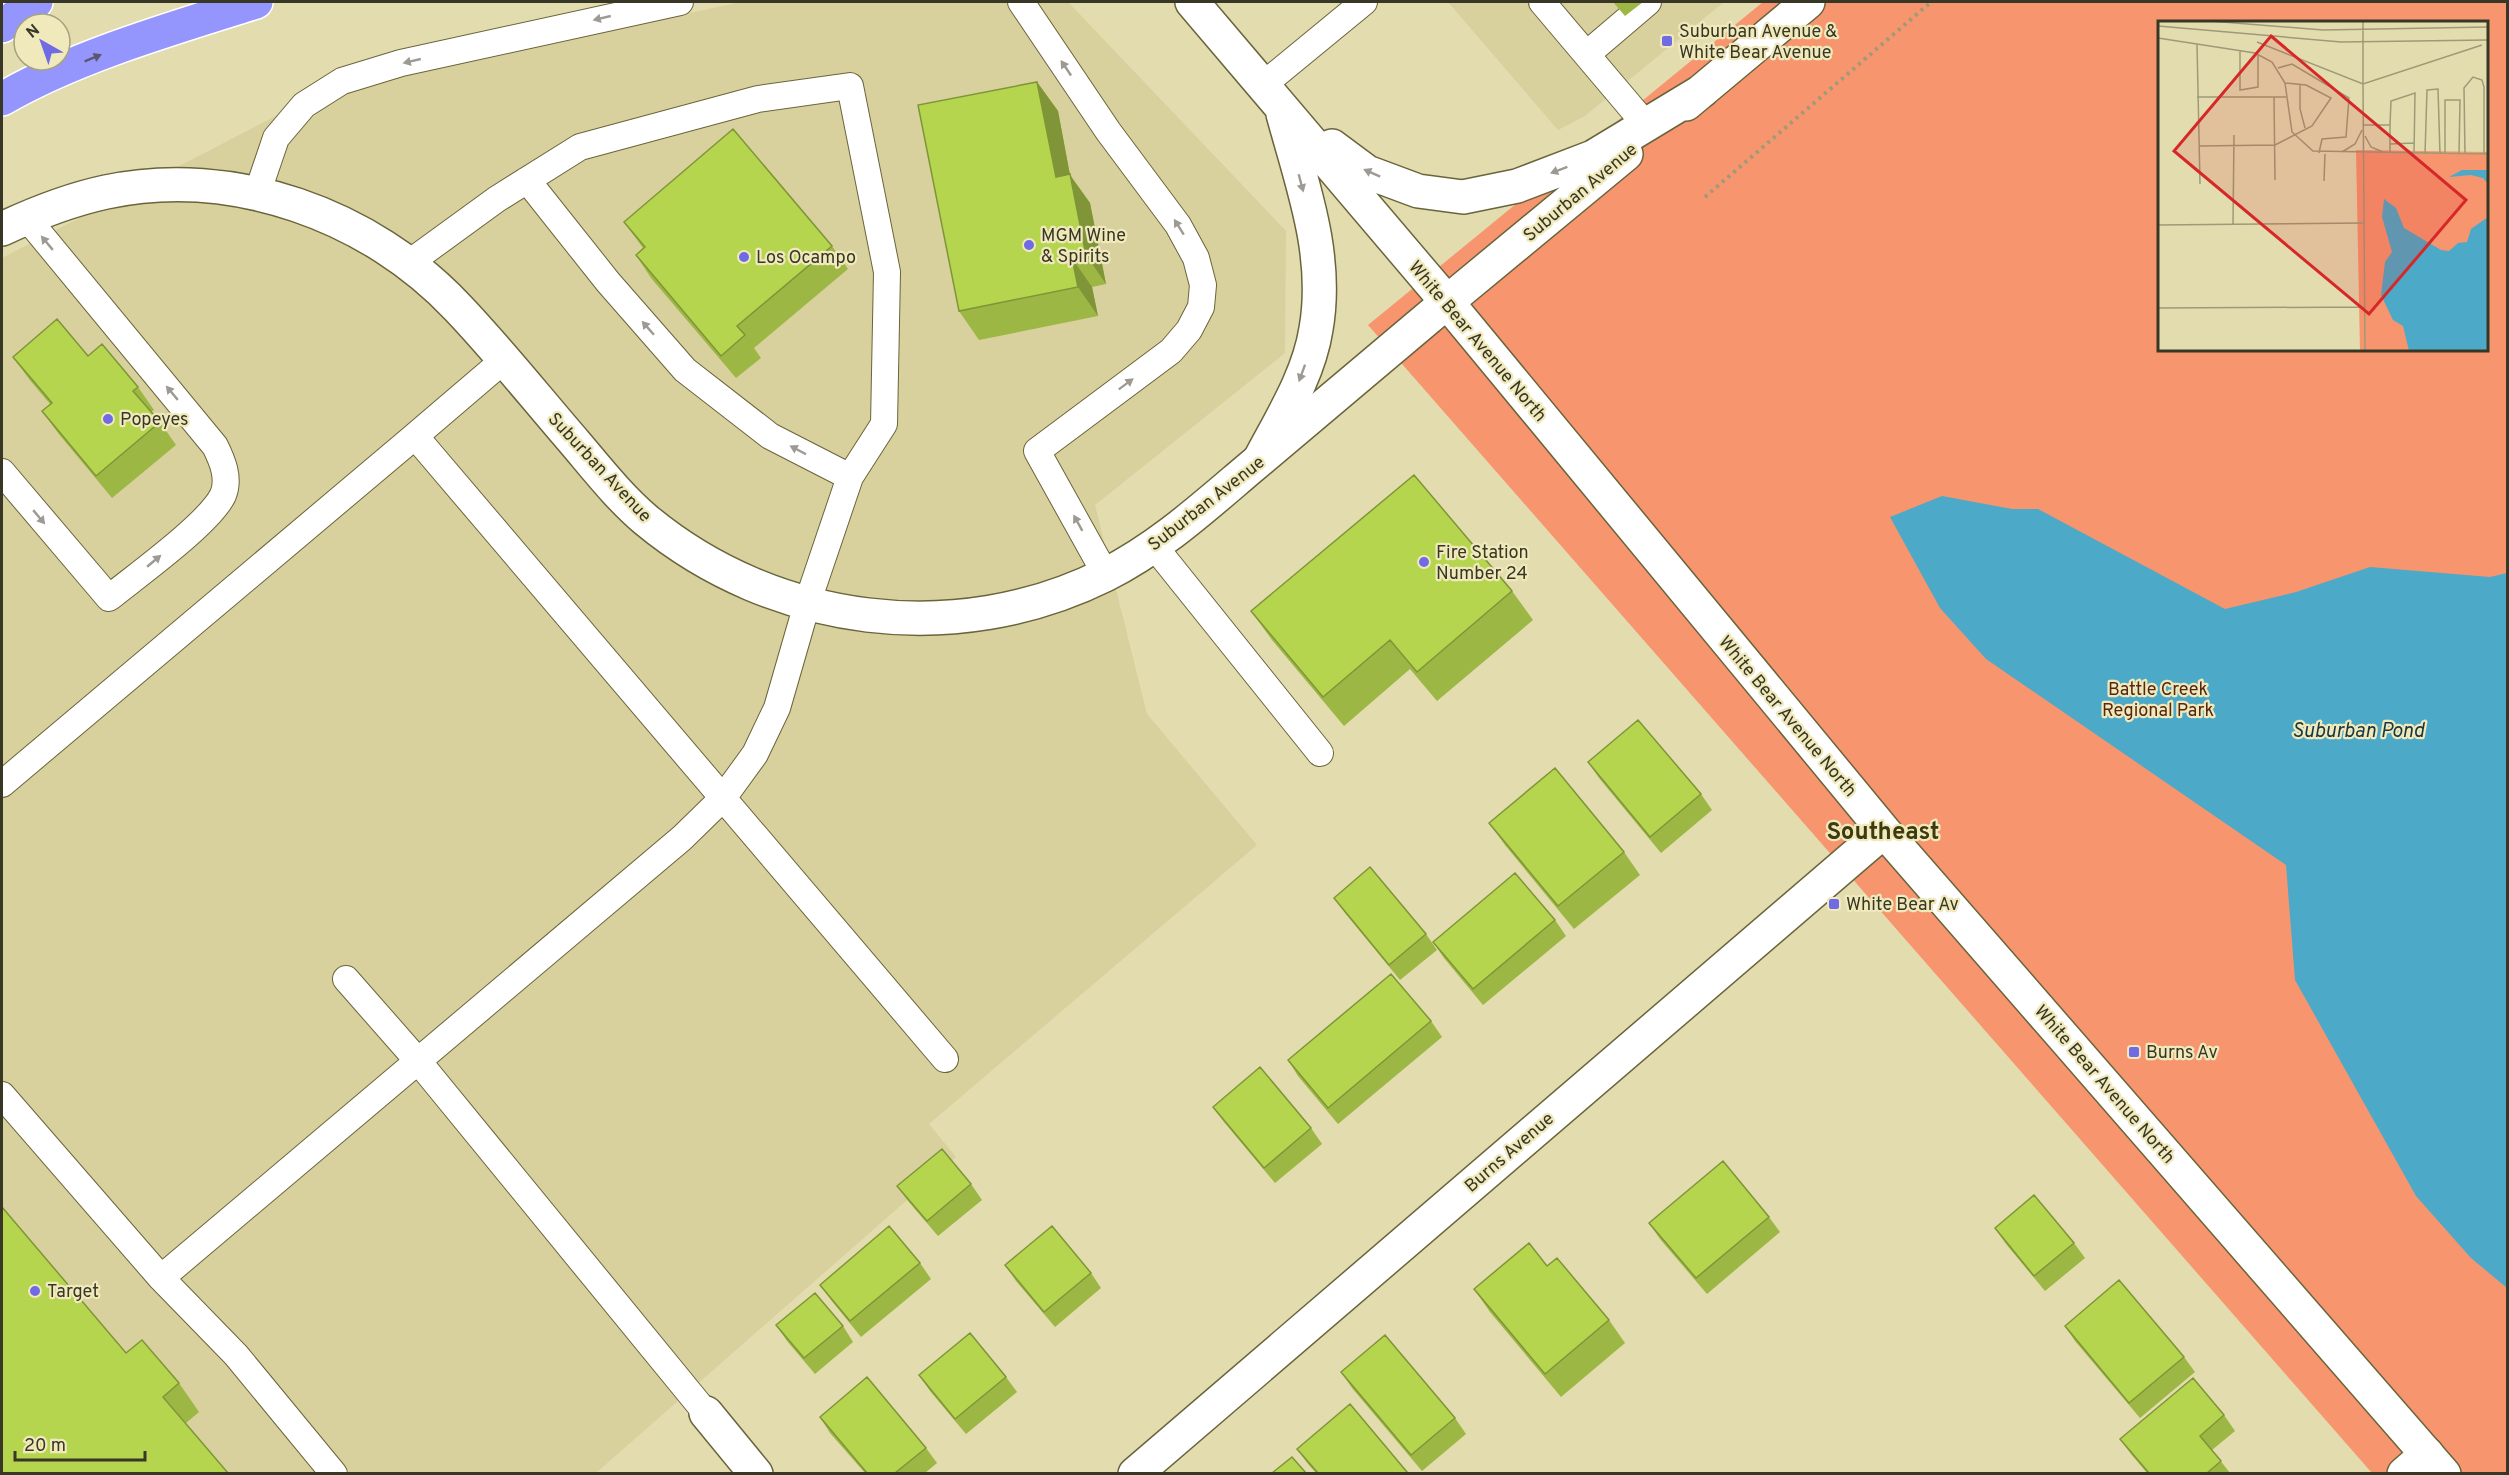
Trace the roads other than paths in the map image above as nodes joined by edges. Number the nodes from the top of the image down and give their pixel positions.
1 (36, 2) edge
2 (256, 2) edge
3 (680, 2) edge
4 (1021, 2) edge
5 (1192, 2) edge
6 (1364, 2) edge
7 (1648, 2) edge
8 (1808, 2) edge
9 (1547, 3) edge
10 (2, 26) edge
11 (1587, 54) junction
12 (1702, 91) junction
13 (1272, 95) junction
14 (2, 99) edge
15 (1646, 125) junction
16 (527, 180) junction
17 (257, 194) junction
18 (14, 223) edge
19 (409, 263) junction
20 (1447, 302) junction
21 (504, 360) junction
22 (415, 436) junction
23 (1260, 459) junction
24 (2, 472) edge
25 (850, 477) junction
26 (1154, 546) junction
27 (1106, 575) junction
28 (807, 604) junction
29 (1320, 753) dead end
30 (2, 784) edge
31 (723, 798) junction
32 (1884, 831) junction
33 (346, 979) dead end
34 (945, 1059) dead end
35 (418, 1061) junction
36 (2, 1095) edge
37 (161, 1278) junction
38 (706, 1413) joint
39 (2425, 1467) edge
40 (334, 1473) edge
41 (756, 1473) edge
42 (1135, 1473) edge

1 - 10 highway
14 -> 2 highway
3 -> 17 lane
27 -> 4 lane
5 - 13 street, White Bear Avenue North
6 - 13 lane
7 - 11 lane
8 - 12 street, Suburban Avenue
9 - 11 lane
11 - 15 lane
12 - 15 street
12 - 20 street, Suburban Avenue
15 -> 13 street
13 - 20 street, White Bear Avenue North
13 -> 23 street
16 - 19 lane
25 -> 16 lane
16 - 25 lane
17 - 18 street, Suburban Avenue
17 - 19 street, Suburban Avenue
24 -> 18 lane
19 - 21 street, Suburban Avenue
20 - 23 street, Suburban Avenue
20 - 32 street, White Bear Avenue North
21 - 22 lane
21 - 28 street, Suburban Avenue
22 - 30 lane
22 - 31 lane
23 - 26 street, Suburban Avenue
25 - 28 lane
26 - 27 street, Suburban Avenue
26 - 29 lane
27 - 28 street, Suburban Avenue
28 - 31 lane
31 - 34 lane
31 - 35 lane
32 - 39 street, White Bear Avenue North
32 - 42 street, Burns Avenue
33 - 35 lane
35 - 37 lane
35 - 38 lane
36 - 37 lane
37 - 40 lane
38 - 41 street

